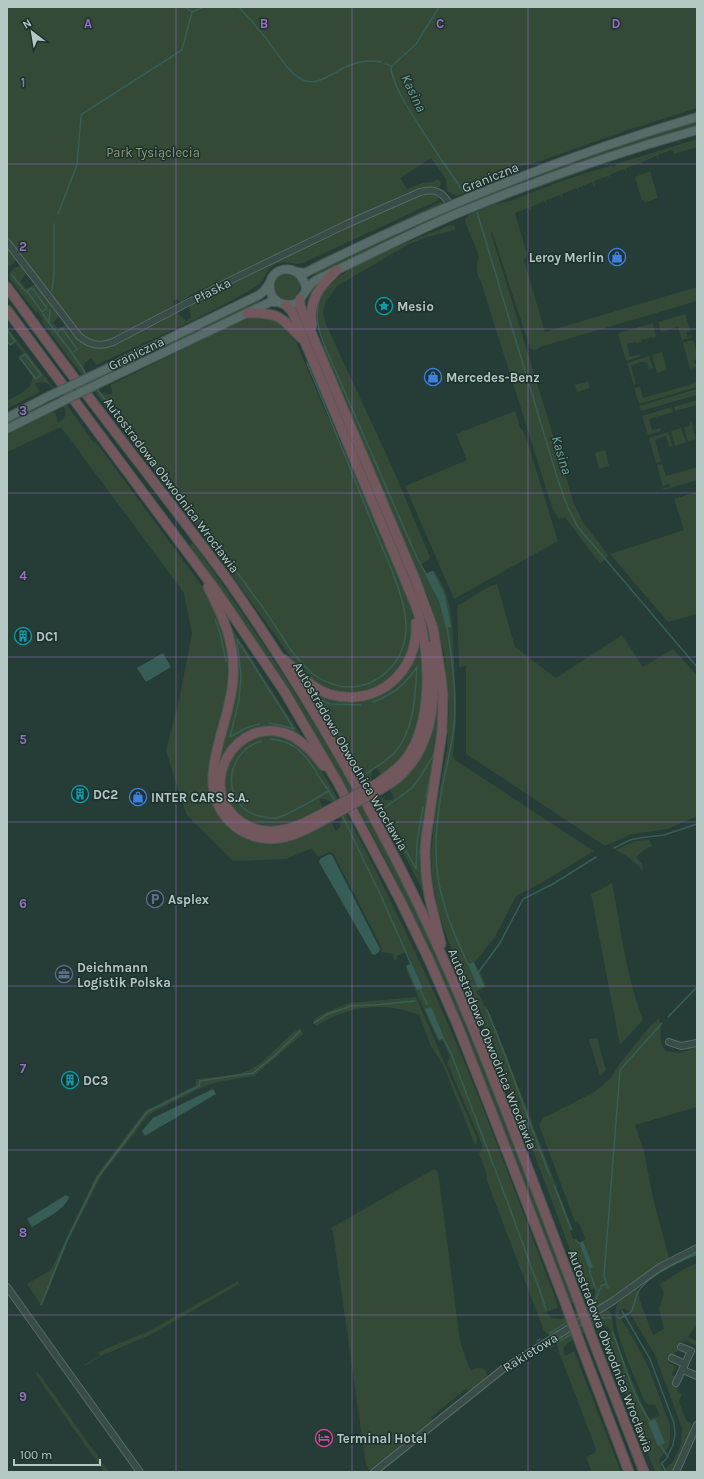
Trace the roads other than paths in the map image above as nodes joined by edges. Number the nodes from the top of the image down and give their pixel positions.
1 (697, 116) edge
2 (697, 130) edge
3 (450, 205) junction
4 (7, 242) edge
5 (337, 270) junction
6 (298, 272) junction
7 (270, 284) junction
8 (7, 288) edge
9 (306, 289) junction
10 (300, 299) junction
11 (282, 304) junction
12 (7, 310) edge
13 (247, 313) junction
14 (310, 342) junction
15 (7, 418) edge
16 (7, 429) edge
17 (198, 568) junction
18 (411, 596) junction
19 (424, 604) junction
20 (276, 653) junction
21 (338, 782) junction
22 (379, 786) junction
23 (331, 812) junction
24 (444, 961) junction
25 (669, 1042) dead end
26 (697, 1043) edge
27 (697, 1248) edge
28 (7, 1287) edge
29 (681, 1346) dead end
30 (672, 1358) dead end
31 (684, 1367) junction
32 (697, 1376) edge
33 (676, 1383) dead end
34 (697, 1425) edge
35 (140, 1472) edge
36 (374, 1472) edge
37 (629, 1472) edge
38 (644, 1472) edge
39 (676, 1472) edge

1 - 3 main road, Graniczna
2 - 5 main road, Graniczna
3 - 4 street, Płaska
3 - 6 main road, Graniczna
5 - 9 main road, Graniczna
5 - 14 highway
6 - 7 main road
6 - 9 main road
7 - 11 main road
7 - 15 main road, Graniczna, bridge
8 - 20 highway, Autostradowa Obwodnica Wrocławia
9 - 10 main road
10 - 11 main road
10 - 14 highway
11 - 13 main road, Graniczna
11 - 14 highway
12 - 17 highway, Autostradowa Obwodnica Wrocławia
13 - 14 highway
13 - 16 main road, Graniczna, bridge
14 - 18 highway
14 - 19 highway
17 - 21 highway, Autostradowa Obwodnica Wrocławia
17 - 23 highway
18 - 20 highway
18 - 22 highway
19 - 22 highway
19 - 24 highway
20 - 24 highway, Autostradowa Obwodnica Wrocławia
21 - 23 highway
21 - 37 highway, Autostradowa Obwodnica Wrocławia, bridge
22 - 23 highway, bridge
24 - 38 highway, Autostradowa Obwodnica Wrocławia, bridge
25 - 26 street
27 - 36 street, Rakietowa
28 - 35 street
29 - 31 street
30 - 31 street
31 - 32 street
31 - 33 street
34 - 39 street

